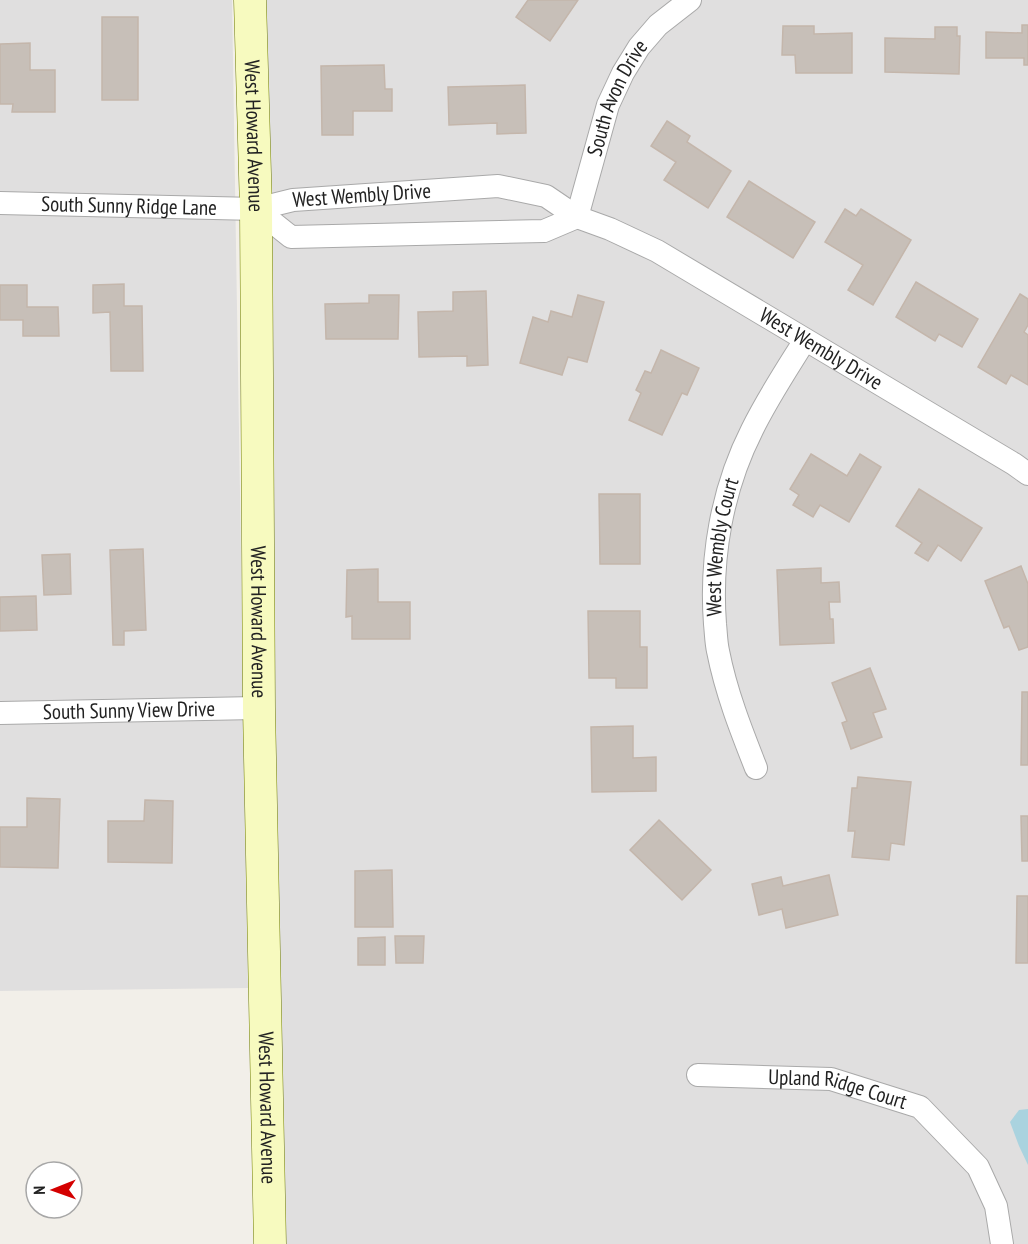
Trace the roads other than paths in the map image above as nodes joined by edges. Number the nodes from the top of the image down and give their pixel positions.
1 (250, 0) edge
2 (690, 0) edge
3 (0, 203) edge
4 (256, 209) junction
5 (577, 217) junction
6 (805, 339) junction
7 (1028, 474) edge
8 (260, 708) junction
9 (0, 713) edge
10 (756, 768) dead end
11 (698, 1075) dead end
12 (270, 1244) edge
13 (1002, 1244) edge

1 - 4 street, West Howard Avenue
2 - 5 street, South Avon Drive
3 - 4 street, South Sunny Ridge Lane
4 - 5 street, West Wembly Drive
4 - 5 street, West Wembly Drive
4 - 8 street, West Howard Avenue
5 - 6 street, West Wembly Drive
6 - 7 street, West Wembly Drive
6 - 10 street, West Wembly Court
8 - 9 street, South Sunny View Drive
8 - 12 street, West Howard Avenue
11 - 13 street, Upland Ridge Court

